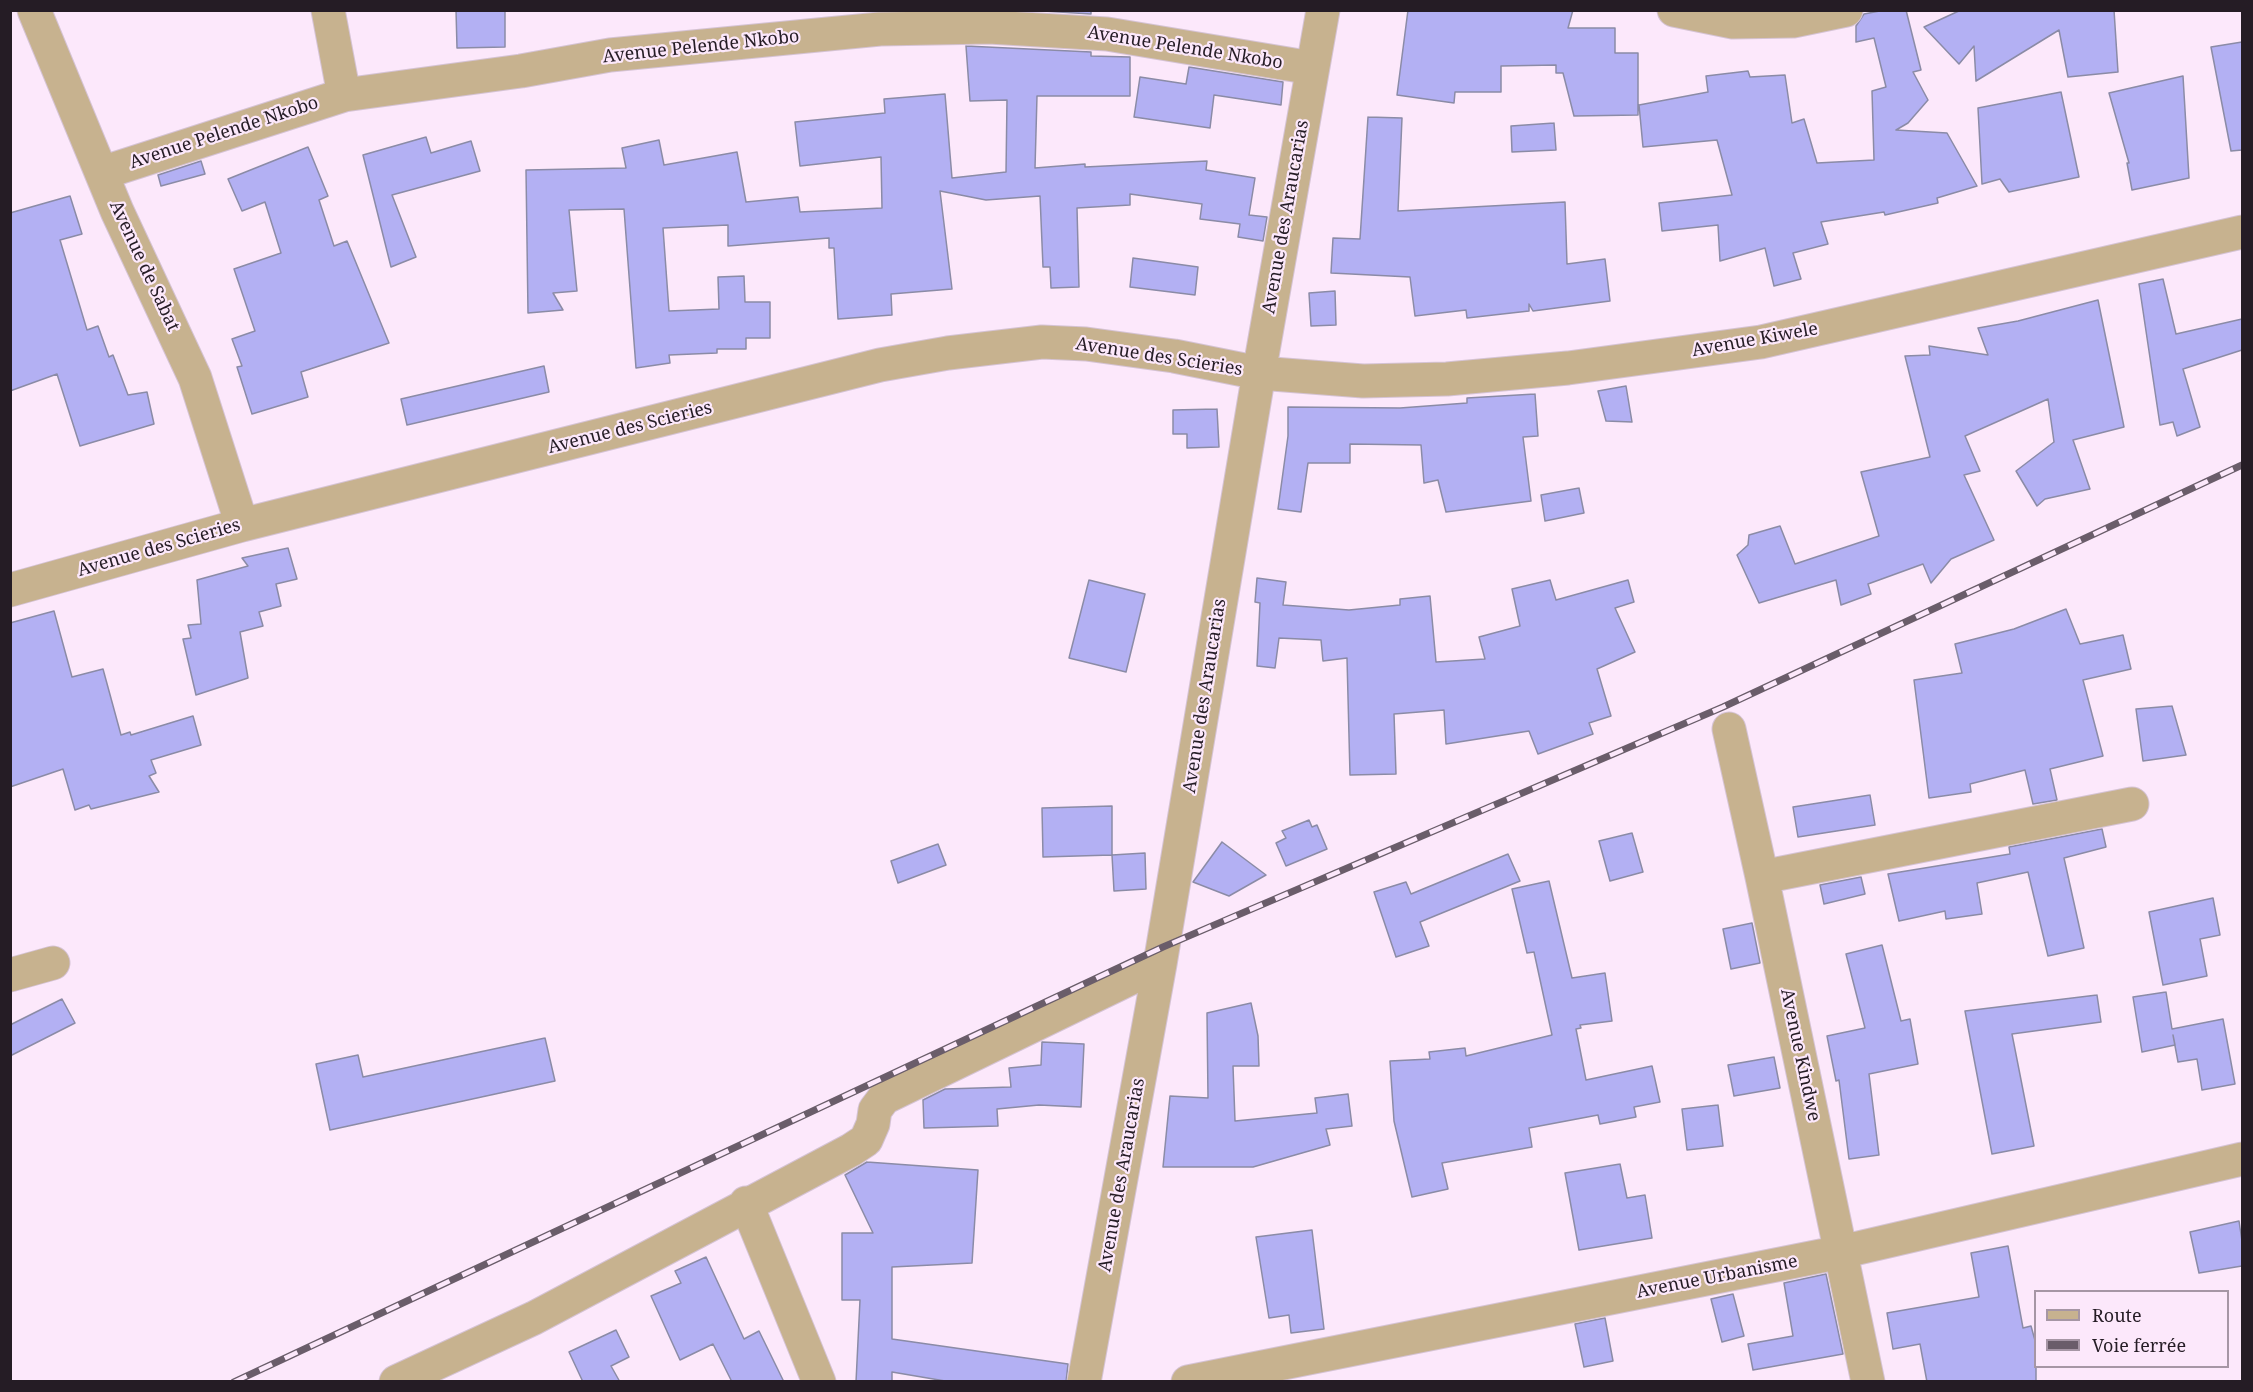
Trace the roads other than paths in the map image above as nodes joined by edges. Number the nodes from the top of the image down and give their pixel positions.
1 (34, 10) edge
2 (328, 10) edge
3 (1323, 10) edge
4 (1674, 10) edge
5 (1846, 10) edge
6 (1312, 68) junction
7 (344, 95) junction
8 (102, 172) junction
9 (2242, 232) edge
10 (1258, 373) junction
11 (242, 525) junction
12 (10, 590) edge
13 (1729, 729) dead end
14 (2132, 804) dead end
15 (1762, 877) junction
16 (53, 963) dead end
17 (1160, 964) junction
18 (10, 975) edge
19 (2242, 1159) edge
20 (746, 1203) junction
21 (1841, 1252) junction
22 (396, 1382) edge
23 (819, 1382) edge
24 (1084, 1382) edge
25 (1188, 1382) edge
26 (1868, 1382) edge

1 - 8 street, Avenue de Sabat
2 - 7 street
3 - 6 street, Avenue des Araucarias
4 - 5 street
6 - 7 street, Avenue Pelende Nkobo
6 - 10 street, Avenue des Araucarias
7 - 8 street, Avenue Pelende Nkobo
8 - 11 street, Avenue de Sabat
9 - 10 street, Avenue Kiwele
10 - 11 street, Avenue des Scieries
10 - 17 street, Avenue des Araucarias
11 - 12 street, Avenue des Scieries
13 - 15 street, Avenue Kindwe
14 - 15 street
15 - 21 street, Avenue Kindwe
16 - 18 street
17 - 20 street
17 - 24 street, Avenue des Araucarias
19 - 21 street, Avenue Urbanisme
20 - 22 street
20 - 23 street
21 - 25 street, Avenue Urbanisme
21 - 26 street, Avenue Kindwe

